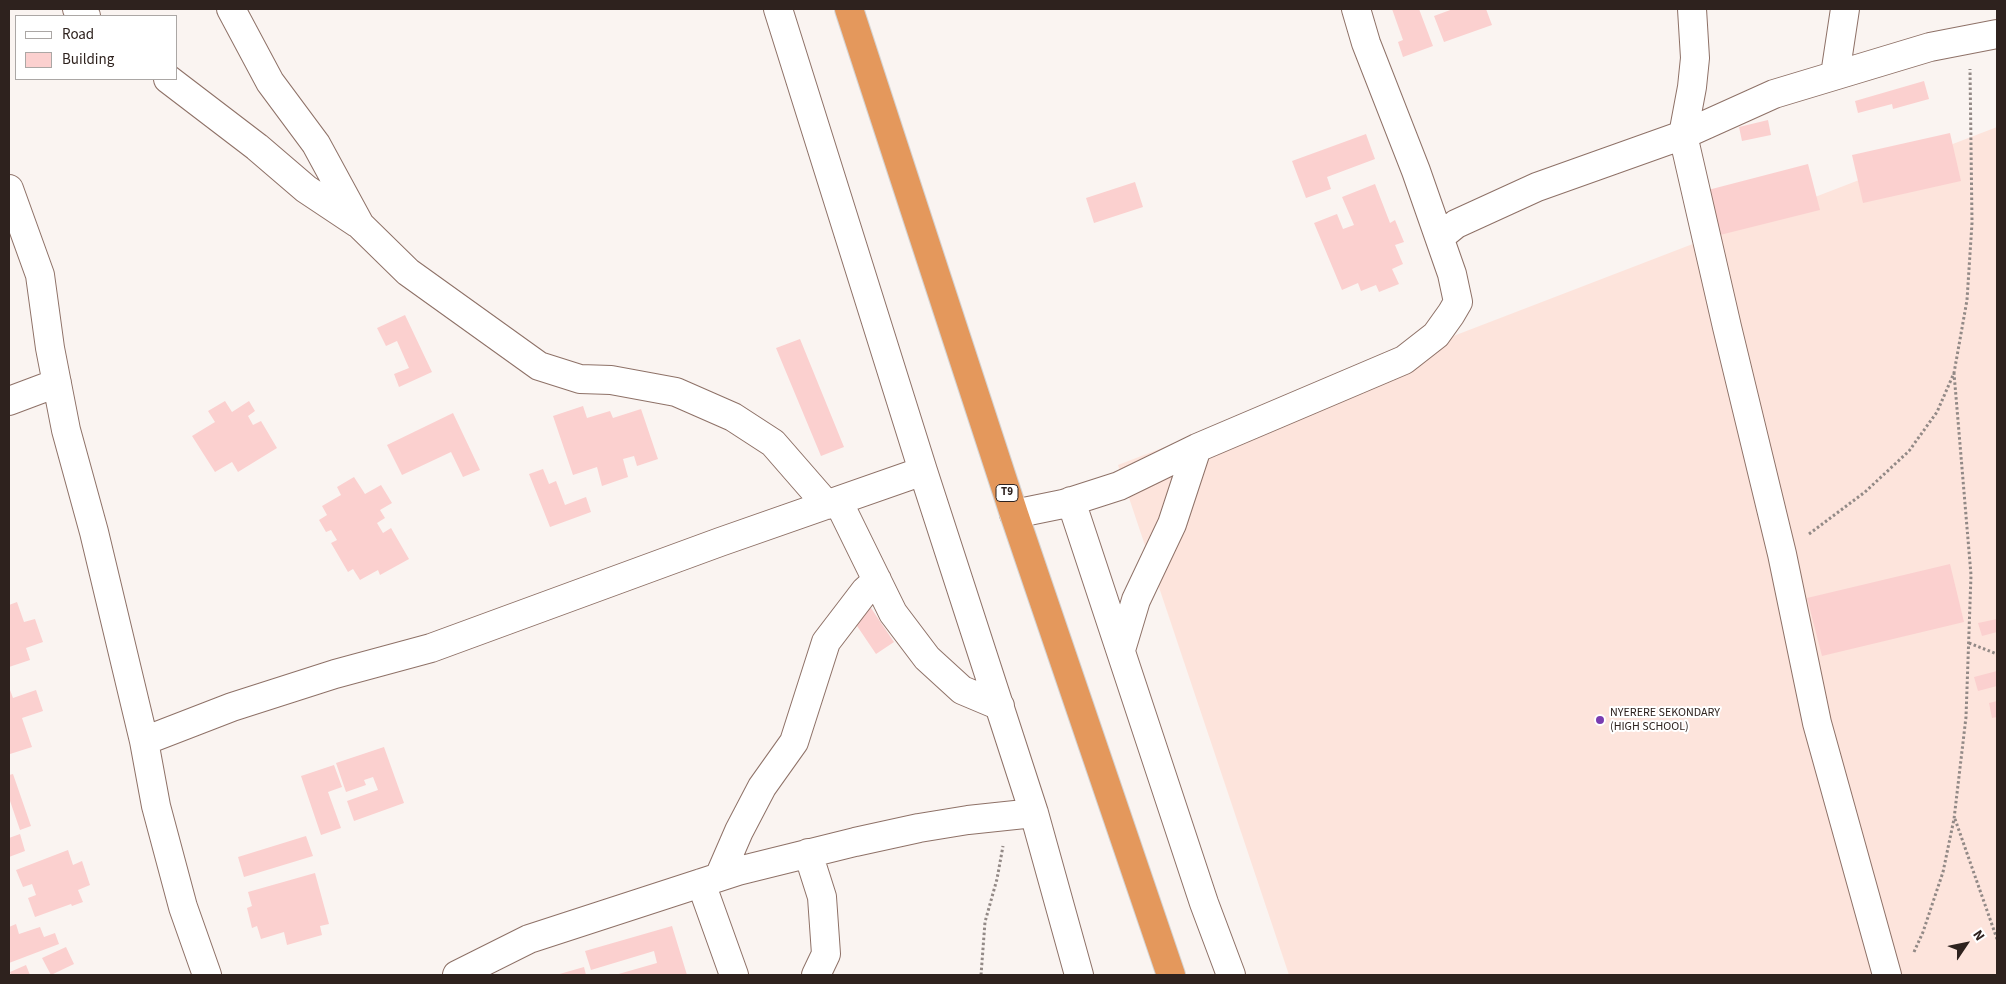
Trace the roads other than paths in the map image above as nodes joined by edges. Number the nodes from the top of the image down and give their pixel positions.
1 (231, 9) edge
2 (778, 9) edge
3 (849, 9) edge
4 (1356, 9) edge
5 (1692, 9) edge
6 (1845, 9) edge
7 (1997, 34) edge
8 (1835, 75) junction
9 (169, 80) edge
10 (1683, 135) junction
11 (9, 189) edge
12 (360, 225) junction
13 (1440, 237) junction
14 (19, 250) edge
15 (57, 383) junction
16 (9, 401) edge
17 (1197, 448) junction
18 (923, 471) junction
19 (1072, 501) junction
20 (833, 503) junction
21 (1014, 514) junction
22 (877, 580) junction
23 (1121, 650) junction
24 (1000, 706) junction
25 (144, 741) junction
26 (1021, 815) junction
27 (808, 853) junction
28 (710, 880) junction
29 (207, 975) edge
30 (457, 975) edge
31 (734, 975) edge
32 (816, 975) edge
33 (1079, 975) edge
34 (1172, 975) edge
35 (1231, 975) edge
36 (1887, 975) edge

1 - 12 street
2 - 18 street
3 - 21 highway, T9
4 - 13 street
5 - 10 street
6 - 8 street
7 - 8 street
8 - 10 street
9 - 12 street
10 - 13 street
10 - 36 street
11 - 14 street
12 - 20 street
13 - 17 street
14 - 15 street
15 - 16 street
15 - 25 street
17 - 19 street
17 - 23 street
18 - 20 street
18 - 24 street
19 - 21 street
19 - 23 street
20 - 22 street
20 - 25 street
21 - 34 highway, T9
22 - 24 street
22 - 28 street
23 - 35 street
24 - 26 street
25 - 29 street
26 - 27 street
26 - 33 street
27 - 28 street
27 - 32 street
28 - 30 street
28 - 31 street

